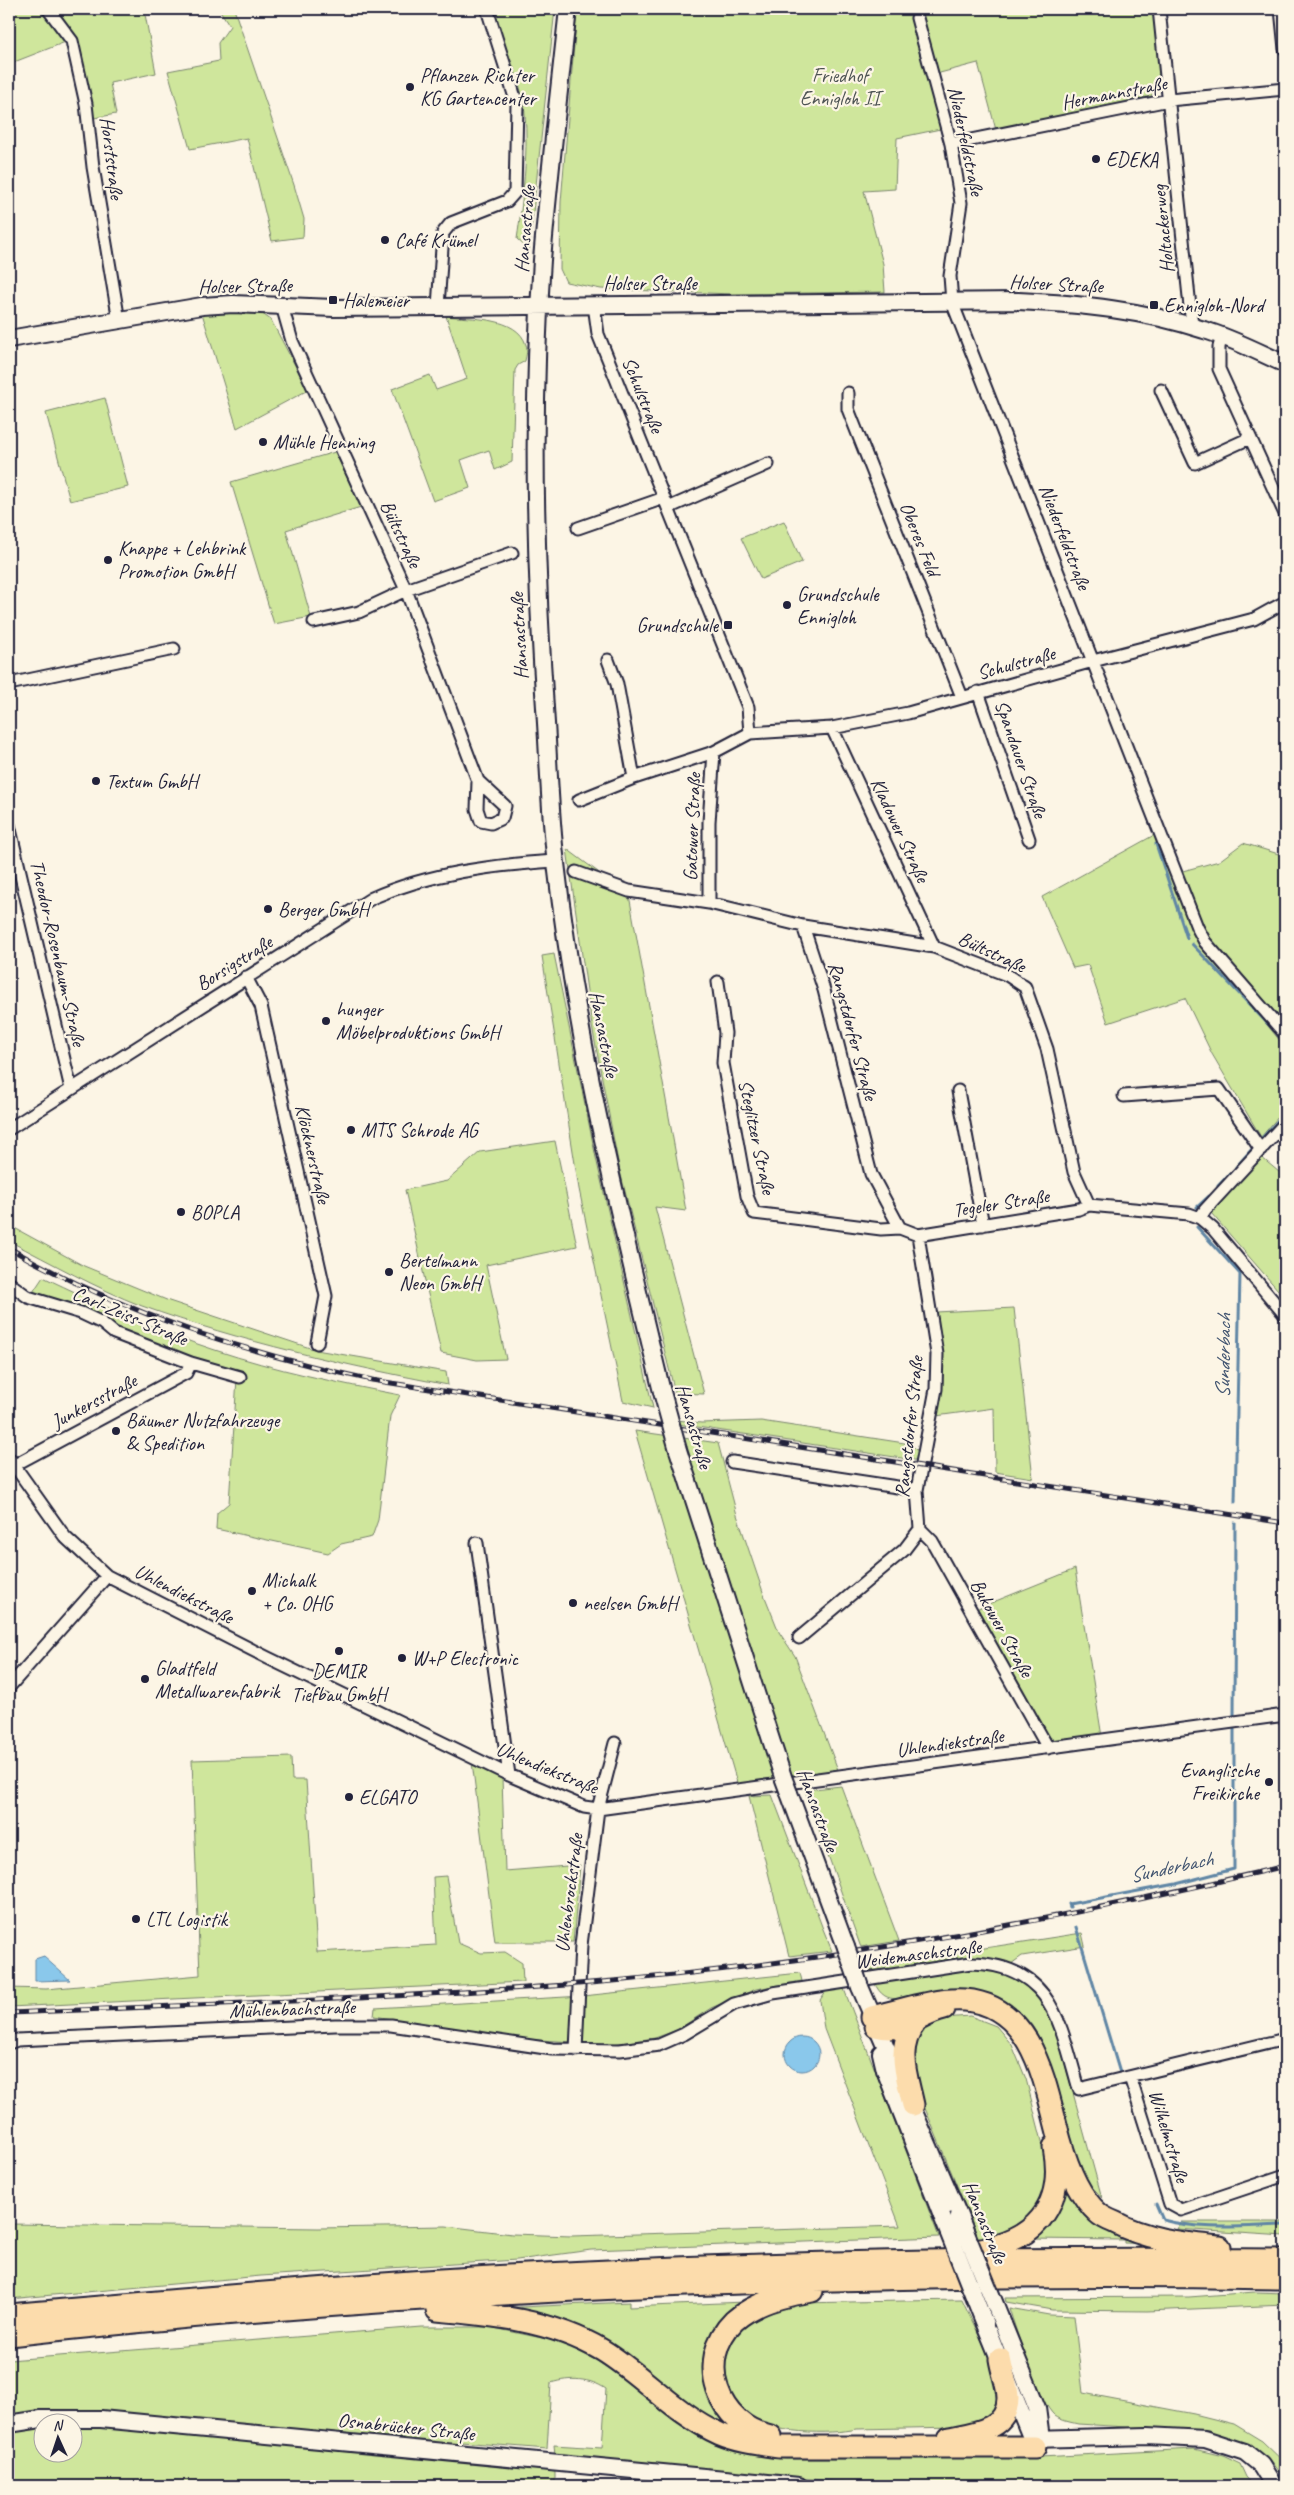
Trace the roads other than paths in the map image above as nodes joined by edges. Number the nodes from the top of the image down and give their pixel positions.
1 (48, 9) edge
2 (487, 9) edge
3 (568, 9) edge
4 (1159, 9) edge
5 (1281, 9) edge
6 (917, 18) dead end
7 (1285, 49) edge
8 (1285, 88) edge
9 (1168, 100) junction
10 (951, 144) junction
11 (952, 302) junction
12 (540, 305) junction
13 (594, 305) junction
14 (282, 306) junction
15 (438, 307) junction
16 (118, 321) junction
17 (1192, 326) junction
18 (1222, 336) junction
19 (9, 338) edge
20 (1285, 364) edge
21 (1161, 390) dead end
22 (848, 393) dead end
23 (1250, 438) junction
24 (768, 464) dead end
25 (666, 503) junction
26 (1285, 514) edge
27 (578, 528) dead end
28 (512, 553) dead end
29 (406, 590) junction
30 (1285, 602) edge
31 (314, 622) dead end
32 (174, 649) dead end
33 (608, 660) dead end
34 (1093, 661) junction
35 (9, 684) edge
36 (978, 692) junction
37 (962, 697) junction
38 (832, 728) junction
39 (750, 733) junction
40 (726, 745) joint
41 (714, 752) junction
42 (634, 778) junction
43 (478, 781) dead end
44 (578, 800) dead end
45 (9, 825) edge
46 (1029, 839) dead end
47 (555, 861) junction
48 (576, 872) dead end
49 (709, 903) junction
50 (803, 926) junction
51 (934, 946) junction
52 (246, 977) junction
53 (718, 982) dead end
54 (1285, 1034) edge
55 (71, 1089) junction
56 (958, 1091) dead end
57 (1124, 1096) dead end
58 (1285, 1123) edge
59 (9, 1129) edge
60 (1261, 1150) junction
61 (1089, 1205) junction
62 (1200, 1218) junction
63 (983, 1224) junction
64 (900, 1228) junction
65 (918, 1235) junction
66 (9, 1283) edge
67 (1285, 1314) edge
68 (317, 1343) dead end
69 (192, 1363) junction
70 (240, 1377) dead end
71 (732, 1462) dead end
72 (10, 1464) edge
73 (917, 1490) junction
74 (920, 1529) junction
75 (476, 1543) dead end
76 (107, 1576) junction
77 (799, 1638) dead end
78 (9, 1687) edge
79 (1285, 1715) edge
80 (615, 1743) dead end
81 (1048, 1748) junction
82 (509, 1776) junction
83 (598, 1809) junction
84 (874, 2021) junction
85 (915, 2023) junction
86 (1285, 2040) edge
87 (9, 2043) edge
88 (576, 2050) junction
89 (1130, 2077) junction
90 (913, 2105) junction
91 (1285, 2175) edge
92 (1285, 2254) edge
93 (887, 2260) junction
94 (1285, 2260) edge
95 (1285, 2278) edge
96 (911, 2279) junction
97 (367, 2303) junction
98 (9, 2315) edge
99 (9, 2335) edge
100 (1000, 2359) junction
101 (9, 2424) edge
102 (939, 2439) junction
103 (1036, 2442) junction
104 (799, 2486) edge
105 (1274, 2486) edge

1 - 16 street, Horststraße
2 - 15 street
3 - 12 main road, Hansastraße
4 - 9 street, Holtackerweg
5 - 7 street
6 - 10 street, Niederfeldstraße
8 - 9 street, Hermannstraße
9 - 10 street, Hermannstraße
9 - 17 street, Holtackerweg
10 - 11 street, Niederfeldstraße
11 - 13 main road, Holser Straße
11 - 17 main road, Holser Straße
11 - 34 street, Niederfeldstraße
12 - 13 main road, Holser Straße
12 - 15 main road, Holser Straße
12 - 47 main road, Hansastraße
13 - 25 street, Schulstraße
14 - 15 main road, Holser Straße
14 - 16 main road, Holser Straße
14 - 29 street, Bültstraße
16 - 19 main road, Holser Straße
17 - 18 main road, Holser Straße
18 - 20 main road, Holser Straße
18 - 23 street
21 - 23 street
22 - 37 street, Oberes Feld
23 - 26 street
24 - 25 street
25 - 27 street
25 - 39 street, Schulstraße
28 - 29 street
29 - 31 street
29 - 43 street, Bültstraße
30 - 34 street, Schulstraße
32 - 35 street
33 - 42 street
34 - 36 street, Schulstraße
34 - 54 street, Niederfeldstraße
36 - 37 street, Schulstraße
36 - 46 street, Spandauer Straße
37 - 38 street, Schulstraße
38 - 39 street, Schulstraße
38 - 51 street, Kladower Straße
39 - 40 street, Schulstraße
40 - 41 street, Gatower Straße
41 - 42 street, Gatower Straße
41 - 49 street, Gatower Straße
42 - 44 street, Gatower Straße
45 - 55 street, Theodor-Rosenbaum-Straße
47 - 52 street, Borsigstraße
47 - 84 main road, Hansastraße, bridge
48 - 49 street, Bültstraße
49 - 50 street, Bültstraße
50 - 51 street, Bültstraße
50 - 64 street, Rangstdorfer Straße
51 - 61 street, Bültstraße
52 - 55 street, Borsigstraße
52 - 68 street, Klöcknerstraße
53 - 64 street, Steglitzer Straße
55 - 59 street, Borsigstraße
56 - 63 street
57 - 60 street
58 - 60 street
60 - 62 street
61 - 62 street
61 - 63 street, Tegeler Straße
62 - 67 street
63 - 65 street, Tegeler Straße
64 - 65 street
65 - 73 street, Rangstdorfer Straße
66 - 69 street, Carl-Zeiss-Straße
69 - 70 street, Carl-Zeiss-Straße
69 - 72 street, Junkersstraße
71 - 73 street
72 - 76 street, Uhlendiekstraße
73 - 74 street, Rangstdorfer Straße
74 - 77 street
74 - 81 street, Bukower Straße
75 - 82 street
76 - 78 street
76 - 82 street, Uhlendiekstraße
79 - 81 street, Uhlendiekstraße
80 - 83 street, Uhlenbrockstraße
81 - 83 street, Uhlendiekstraße
82 - 83 street, Uhlendiekstraße
83 - 88 street, Uhlenbrockstraße
84 - 85 highway
84 - 90 main road, Hansastraße
84 - 92 highway
84 - 100 main road, Hansastraße, bridge
85 - 90 highway
85 - 93 highway
86 - 89 street, Weidemaschstraße
87 - 88 street, Mühlenbachstraße
88 - 89 street, Weidemaschstraße
89 - 91 street, Wilhelmstraße
90 - 103 main road, Hansastraße, bridge
93 - 94 highway
93 - 98 highway
95 - 96 highway
96 - 97 highway
96 - 102 highway
97 - 99 highway
97 - 103 highway
100 - 102 highway
100 - 103 main road, Hansastraße
101 - 104 main road, Osnabrücker Straße
102 - 103 highway
103 - 105 main road

